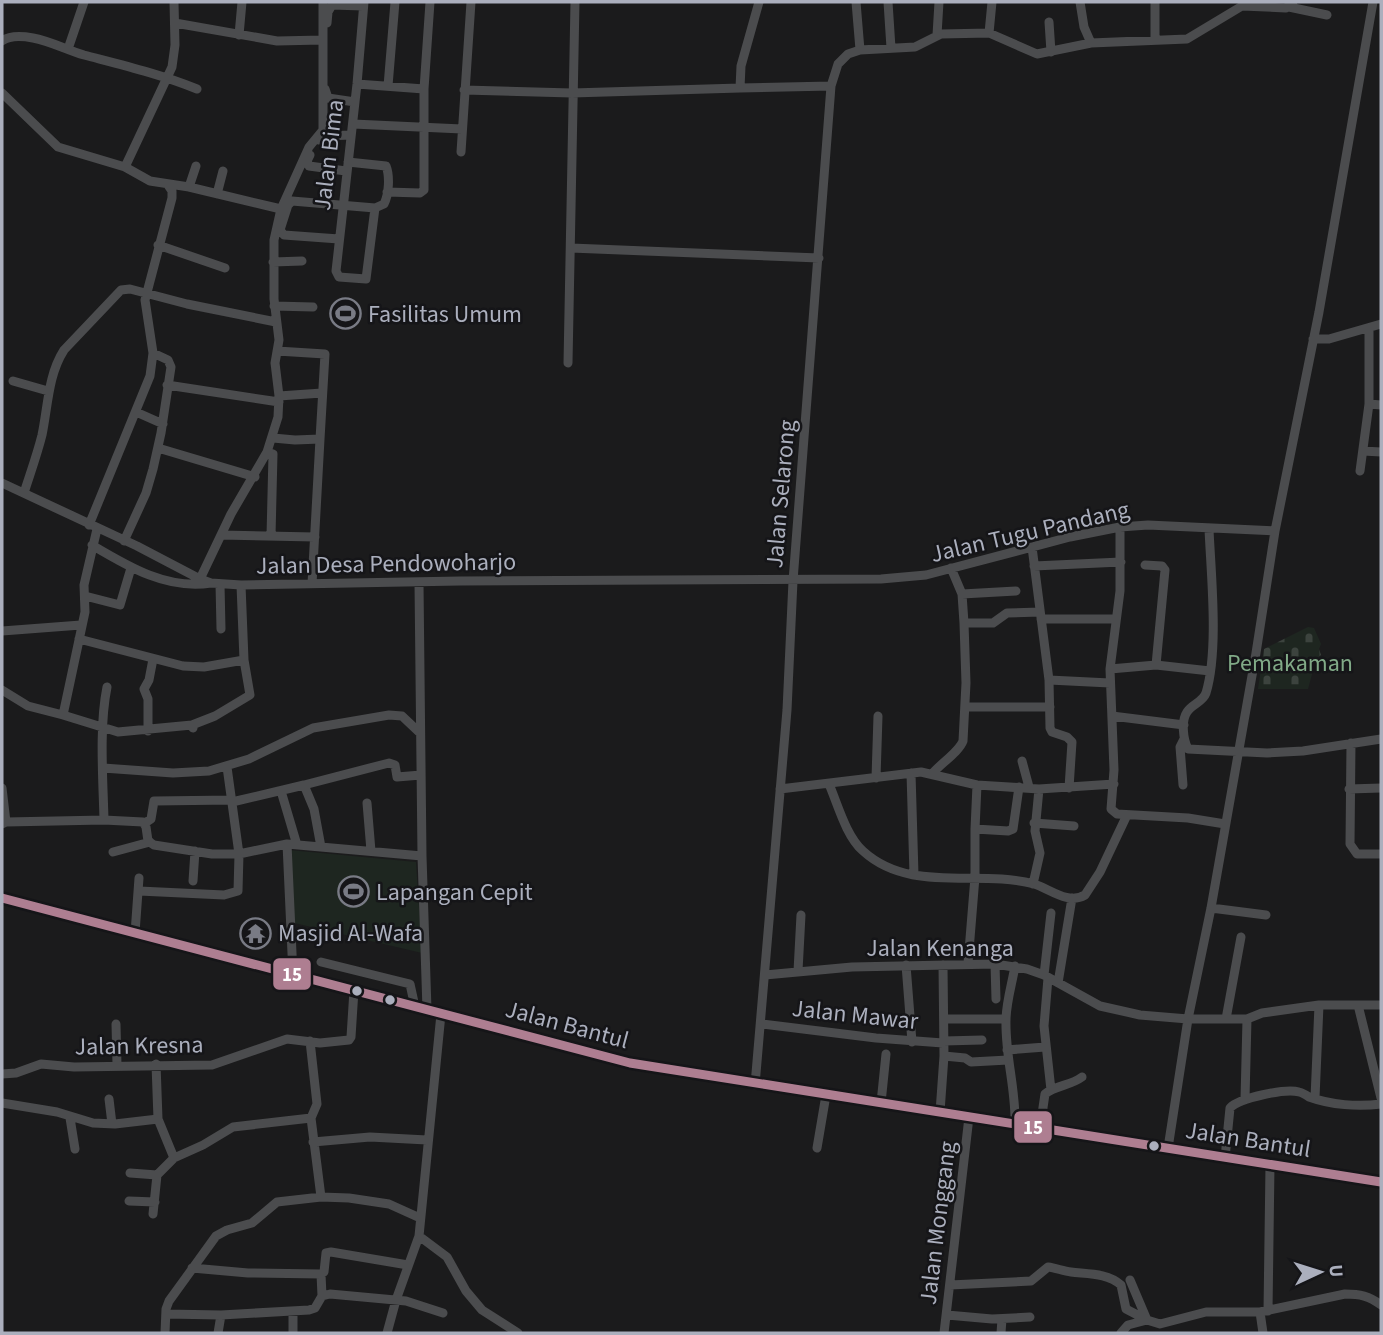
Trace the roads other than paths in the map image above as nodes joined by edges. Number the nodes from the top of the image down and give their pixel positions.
1 (84, 2) edge
2 (174, 2) edge
3 (242, 2) edge
4 (323, 2) edge
5 (395, 2) edge
6 (430, 2) edge
7 (471, 2) edge
8 (575, 2) edge
9 (759, 2) edge
10 (856, 2) edge
11 (888, 2) edge
12 (939, 2) edge
13 (992, 2) edge
14 (1080, 2) edge
15 (1155, 2) edge
16 (1373, 2) edge
17 (363, 4) edge
18 (1291, 4) edge
19 (1327, 15) dead end
20 (1049, 22) dead end
21 (175, 23) junction
22 (989, 33) junction
23 (239, 35) junction
24 (937, 35) junction
25 (322, 40) junction
26 (1155, 40) junction
27 (2, 41) edge
28 (1091, 43) junction
29 (891, 48) junction
30 (68, 49) junction
31 (860, 50) junction
32 (1051, 52) junction
33 (168, 77) junction
34 (357, 84) junction
35 (388, 86) junction
36 (831, 86) junction
37 (740, 88) junction
38 (197, 89) dead end
39 (424, 89) junction
40 (464, 90) junction
41 (2, 93) edge
42 (572, 93) junction
43 (355, 102) junction
44 (353, 124) junction
45 (424, 128) junction
46 (462, 129) junction
47 (351, 135) junction
48 (461, 152) dead end
49 (196, 166) dead end
50 (125, 167) junction
51 (347, 167) junction
52 (223, 171) dead end
53 (168, 185) junction
54 (189, 187) junction
55 (387, 192) junction
56 (217, 194) junction
57 (343, 205) junction
58 (375, 208) junction
59 (281, 209) junction
60 (339, 239) junction
61 (158, 245) junction
62 (571, 248) junction
63 (819, 258) junction
64 (302, 261) dead end
65 (273, 262) junction
66 (225, 268) dead end
67 (146, 293) junction
68 (274, 306) junction
69 (313, 307) dead end
70 (276, 322) junction
71 (1381, 324) edge
72 (1369, 328) junction
73 (1313, 340) junction
74 (277, 351) junction
75 (153, 353) junction
76 (568, 363) dead end
77 (13, 381) dead end
78 (167, 385) junction
79 (48, 391) junction
80 (322, 393) junction
81 (279, 399) junction
82 (1369, 404) junction
83 (1381, 405) edge
84 (136, 412) junction
85 (163, 424) junction
86 (273, 438) junction
87 (320, 439) junction
88 (159, 448) junction
89 (1363, 451) junction
90 (267, 452) junction
91 (1381, 452) edge
92 (1360, 471) dead end
93 (254, 477) junction
94 (2, 483) edge
95 (24, 493) junction
96 (93, 527) junction
97 (1120, 527) junction
98 (1209, 529) junction
99 (1275, 531) junction
100 (221, 536) junction
101 (271, 536) junction
102 (315, 537) junction
103 (124, 541) junction
104 (92, 545) junction
105 (1032, 547) junction
106 (1121, 562) junction
107 (1145, 565) dead end
108 (1034, 566) junction
109 (131, 568) junction
110 (951, 568) junction
111 (200, 579) junction
112 (793, 581) junction
113 (419, 583) junction
114 (216, 584) junction
115 (312, 584) junction
116 (241, 585) junction
117 (1016, 591) dead end
118 (962, 594) junction
119 (85, 596) junction
120 (1041, 615) junction
121 (1116, 619) junction
122 (964, 623) junction
123 (81, 625) junction
124 (220, 629) dead end
125 (2, 631) edge
126 (79, 639) junction
127 (153, 659) junction
128 (244, 660) junction
129 (1156, 665) junction
130 (1110, 669) junction
131 (1210, 671) junction
132 (1049, 680) junction
133 (1110, 683) junction
134 (107, 687) dead end
135 (2, 690) edge
136 (965, 707) junction
137 (1050, 707) junction
138 (63, 715) junction
139 (878, 716) dead end
140 (1112, 716) junction
141 (1184, 725) junction
142 (104, 728) junction
143 (148, 731) junction
144 (420, 733) junction
145 (1184, 739) junction
146 (1381, 739) edge
147 (1351, 743) junction
148 (1238, 753) junction
149 (1022, 761) dead end
150 (227, 767) junction
151 (103, 768) junction
152 (911, 773) junction
153 (932, 774) junction
154 (421, 775) junction
155 (876, 778) junction
156 (829, 784) junction
157 (304, 785) junction
158 (977, 785) junction
159 (1114, 785) junction
160 (1183, 785) dead end
161 (1024, 787) junction
162 (2, 788) edge
163 (1069, 788) junction
164 (1381, 788) edge
165 (780, 789) junction
166 (1039, 789) junction
167 (1349, 789) junction
168 (281, 791) junction
169 (232, 801) junction
170 (367, 803) dead end
171 (1127, 814) junction
172 (104, 820) junction
173 (4, 823) edge
174 (145, 823) junction
175 (1034, 823) junction
176 (1226, 824) junction
177 (1074, 826) dead end
178 (975, 829) junction
179 (150, 842) junction
180 (292, 844) junction
181 (321, 847) junction
182 (195, 851) junction
183 (371, 851) junction
184 (113, 852) dead end
185 (239, 854) junction
186 (1381, 854) edge
187 (422, 856) junction
188 (914, 875) junction
189 (975, 877) junction
190 (139, 878) dead end
191 (193, 881) dead end
192 (1034, 884) junction
193 (139, 891) junction
194 (1072, 898) junction
195 (4, 899) edge
196 (1211, 908) junction
197 (1051, 913) dead end
198 (801, 915) dead end
199 (1266, 915) dead end
200 (135, 933) junction
201 (1241, 937) dead end
202 (321, 962) dead end
203 (968, 963) junction
204 (995, 964) junction
205 (906, 965) junction
206 (943, 965) junction
207 (1015, 966) junction
208 (798, 971) junction
209 (293, 975) junction
210 (765, 975) junction
211 (1046, 977) junction
212 (1058, 984) junction
213 (354, 990) junction
214 (996, 999) dead end
215 (1319, 1005) junction
216 (1358, 1005) junction
217 (1381, 1005) edge
218 (415, 1007) junction
219 (427, 1010) junction
220 (441, 1014) junction
221 (1247, 1018) junction
222 (944, 1019) junction
223 (1006, 1019) junction
224 (1188, 1019) junction
225 (1226, 1019) junction
226 (116, 1024) dead end
227 (762, 1024) junction
228 (965, 1040) junction
229 (982, 1040) dead end
230 (310, 1041) junction
231 (912, 1042) junction
232 (943, 1042) junction
233 (1045, 1047) junction
234 (886, 1054) dead end
235 (1008, 1055) junction
236 (944, 1056) junction
237 (965, 1058) junction
238 (156, 1064) junction
239 (117, 1065) junction
240 (2, 1074) edge
241 (1082, 1077) dead end
242 (755, 1085) junction
243 (1051, 1090) junction
244 (826, 1095) junction
245 (1315, 1098) junction
246 (1381, 1098) edge
247 (109, 1099) dead end
248 (1245, 1099) junction
249 (2, 1103) edge
250 (881, 1103) junction
251 (1381, 1104) edge
252 (940, 1112) junction
253 (970, 1117) junction
254 (70, 1118) junction
255 (312, 1118) junction
256 (158, 1119) junction
257 (112, 1124) junction
258 (1015, 1124) junction
259 (1040, 1128) junction
260 (427, 1140) junction
261 (313, 1142) junction
262 (1168, 1145) junction
263 (817, 1148) dead end
264 (75, 1149) dead end
265 (174, 1158) junction
266 (1225, 1158) junction
267 (1270, 1165) junction
268 (130, 1173) dead end
269 (157, 1175) junction
270 (1381, 1182) edge
271 (321, 1196) junction
272 (129, 1201) dead end
273 (155, 1202) junction
274 (153, 1214) dead end
275 (420, 1218) junction
276 (419, 1236) junction
277 (408, 1265) junction
278 (192, 1268) junction
279 (321, 1274) junction
280 (1130, 1280) dead end
281 (950, 1285) junction
282 (322, 1296) junction
283 (396, 1300) junction
284 (1381, 1306) edge
285 (293, 1311) junction
286 (1264, 1311) junction
287 (443, 1313) dead end
288 (166, 1314) junction
289 (221, 1315) junction
290 (947, 1315) junction
291 (1030, 1317) dead end
292 (1002, 1318) junction
293 (1147, 1320) junction
294 (165, 1333) edge
295 (218, 1333) edge
296 (293, 1333) edge
297 (387, 1333) edge
298 (518, 1333) edge
299 (944, 1333) edge
300 (1001, 1333) edge
301 (1121, 1333) edge
302 (1263, 1333) edge

1 - 30 street
2 - 21 street
3 - 23 street
4 - 25 street
5 - 35 street
6 - 39 street
7 - 40 street
8 - 42 street
9 - 37 street
10 - 31 street
11 - 29 street
12 - 24 street
13 - 22 street
14 - 28 street
15 - 26 street
16 - 73 street
17 - 34 street, Jalan Bima
17 - 43 street
18 - 19 street
18 - 26 street
20 - 32 street
21 - 23 street
21 - 33 street
22 - 24 street
22 - 32 street
23 - 25 street
24 - 29 street
25 - 59 street
26 - 28 street
27 - 30 street
28 - 32 street
29 - 31 street
30 - 33 street
31 - 36 street
33 - 38 street
33 - 50 street
34 - 35 street
34 - 43 street, Jalan Bima
35 - 39 street
36 - 37 street
36 - 63 street, Jalan Selarong
37 - 42 street
39 - 45 street
40 - 42 street
40 - 46 street
41 - 50 street
42 - 62 street
43 - 44 street, Jalan Bima
44 - 45 street
44 - 47 street, Jalan Bima
45 - 46 street
45 - 55 street
46 - 48 street
47 - 51 street, Jalan Bima
47 - 51 street
49 - 54 street
50 - 53 street
51 - 55 street
51 - 57 street, Jalan Bima
52 - 56 street
53 - 54 street
53 - 61 street
54 - 56 street
55 - 58 street
56 - 59 street
57 - 58 street
57 - 60 street, Jalan Bima
57 - 60 street
58 - 60 street, Jalan Bima
59 - 65 street
61 - 66 street
61 - 67 street
62 - 63 street
62 - 76 street
63 - 112 street, Jalan Selarong
64 - 65 street
65 - 68 street
67 - 70 street
67 - 75 street
67 - 79 street
68 - 69 street
68 - 70 street
70 - 74 street
71 - 72 street
72 - 73 street
72 - 82 street
73 - 99 street
74 - 80 street
74 - 81 street
75 - 78 street
75 - 84 street
77 - 79 street
78 - 81 street
78 - 85 street
79 - 95 street
80 - 81 street
80 - 87 street
81 - 86 street
82 - 83 street
82 - 89 street
84 - 85 street
84 - 96 street
85 - 88 street
86 - 87 street
86 - 90 street
87 - 102 street
88 - 93 street
88 - 103 street
89 - 91 street
89 - 92 street
90 - 93 street
90 - 101 street
93 - 100 street
94 - 95 street, Jalan Desa Pendowoharjo
95 - 96 street, Jalan Desa Pendowoharjo
96 - 103 street, Jalan Desa Pendowoharjo
96 - 104 street
97 - 98 street, Jalan Tugu Pandang
97 - 105 street, Jalan Tugu Pandang
97 - 106 street
98 - 99 street, Jalan Tugu Pandang
98 - 131 street
99 - 148 street
100 - 101 street
100 - 111 street
101 - 102 street
102 - 115 street
103 - 111 street, Jalan Desa Pendowoharjo
104 - 109 street
104 - 119 street
105 - 108 street
105 - 110 street, Jalan Tugu Pandang
106 - 108 street
106 - 121 street
107 - 129 street
108 - 120 street
109 - 114 street
109 - 119 street
110 - 112 street, Jalan Tugu Pandang
110 - 118 street
111 - 114 street, Jalan Desa Pendowoharjo
112 - 113 street, Jalan Desa Pendowoharjo
112 - 165 street, Jalan Selarong
113 - 115 street, Jalan Desa Pendowoharjo
113 - 144 street
114 - 116 street, Jalan Desa Pendowoharjo
114 - 124 street
115 - 116 street, Jalan Desa Pendowoharjo
116 - 128 street
117 - 118 street
118 - 122 street
119 - 123 street
120 - 121 street
120 - 122 street
120 - 132 street
121 - 130 street
122 - 136 street
123 - 125 street
123 - 126 street
126 - 127 street
126 - 138 street
127 - 128 street
127 - 143 street
128 - 143 street
129 - 130 street
129 - 131 street
130 - 133 street
131 - 141 street
132 - 133 street
132 - 137 street
133 - 140 street
134 - 142 street
135 - 138 street
136 - 137 street
136 - 153 street
137 - 163 street
138 - 142 street
139 - 155 street
140 - 141 street
140 - 159 street
141 - 145 street
142 - 143 street
142 - 151 street
144 - 150 street
144 - 154 street
145 - 148 street
145 - 160 street
146 - 147 street
147 - 148 street
147 - 167 street
148 - 176 street
149 - 161 street
150 - 151 street
150 - 169 street
151 - 172 street
152 - 153 street
152 - 155 street
152 - 188 street
153 - 158 street
154 - 157 street
154 - 187 street
155 - 156 street
156 - 165 street
156 - 188 street
157 - 168 street
157 - 181 street
158 - 161 street
158 - 178 street
159 - 163 street
159 - 171 street
161 - 166 street
161 - 178 street
162 - 173 street
163 - 166 street
164 - 167 street
165 - 210 street, Jalan Selarong
166 - 175 street
167 - 186 street
168 - 169 street
168 - 180 street
169 - 174 street
169 - 185 street
170 - 183 street
171 - 176 street
171 - 194 street
172 - 173 street
172 - 174 street
174 - 179 street
175 - 177 street
175 - 192 street
176 - 196 street
178 - 189 street
179 - 182 street
179 - 184 street
180 - 181 street
180 - 185 street
180 - 209 street
181 - 183 street
182 - 185 street
182 - 191 street
183 - 187 street
185 - 193 street
187 - 219 street
188 - 189 street
189 - 192 street
189 - 203 street
190 - 193 street
192 - 194 street
193 - 200 street
194 - 212 street
195 - 200 main road, Jalan Bantul
196 - 199 street
196 - 224 street
197 - 211 street
198 - 208 street
200 - 209 main road, Jalan Bantul
201 - 225 street
202 - 218 street
203 - 204 street, Jalan Kenanga
203 - 206 street, Jalan Kenanga
204 - 207 street, Jalan Kenanga
204 - 214 street
205 - 206 street, Jalan Kenanga
205 - 208 street, Jalan Kenanga
205 - 231 street
206 - 222 street
207 - 211 street, Jalan Kenanga
207 - 223 street
208 - 210 street, Jalan Kenanga
209 - 213 main road, Jalan Bantul
210 - 227 street, Jalan Selarong
211 - 212 street, Jalan Kenanga
211 - 233 street
212 - 224 street, Jalan Kenanga
213 - 218 main road, Jalan Bantul
213 - 230 street, Jalan Kresna
215 - 216 street, Jalan Kenanga
215 - 221 street, Jalan Kenanga
215 - 245 street
216 - 217 street, Jalan Kenanga
216 - 246 street
218 - 219 main road, Jalan Bantul
219 - 220 main road, Jalan Bantul
220 - 242 main road, Jalan Bantul
220 - 260 street
221 - 225 street, Jalan Kenanga
221 - 248 street
222 - 223 street
222 - 232 street
223 - 235 street
224 - 225 street, Jalan Kenanga
224 - 262 street
226 - 239 street
227 - 231 street, Jalan Mawar
227 - 242 street, Jalan Selarong
228 - 229 street, Jalan Mawar
228 - 232 street, Jalan Mawar
228 - 237 street
230 - 238 street, Jalan Kresna
230 - 255 street
231 - 232 street, Jalan Mawar
232 - 236 street
233 - 235 street
233 - 243 street
234 - 250 street
235 - 237 street
235 - 258 street
236 - 237 street
236 - 252 street
238 - 239 street, Jalan Kresna
238 - 256 street
239 - 240 street, Jalan Kresna
241 - 243 street
242 - 244 main road, Jalan Bantul
243 - 259 street
244 - 250 main road, Jalan Bantul
244 - 263 street
245 - 248 street
245 - 251 street
247 - 257 street
248 - 266 street
249 - 254 street
250 - 252 main road, Jalan Bantul
252 - 253 main road, Jalan Bantul
253 - 258 main road, Jalan Bantul
253 - 281 street, Jalan Monggang
254 - 257 street
254 - 264 street
255 - 261 street
255 - 265 street
256 - 257 street
256 - 265 street
258 - 259 main road, Jalan Bantul
259 - 262 main road, Jalan Bantul
260 - 261 street
260 - 275 street
261 - 271 street
262 - 266 main road, Jalan Bantul
265 - 269 street
266 - 267 main road, Jalan Bantul
267 - 270 main road, Jalan Bantul
267 - 286 street
268 - 269 street
269 - 273 street
271 - 275 street
271 - 278 street
272 - 273 street
273 - 274 street
275 - 276 street
276 - 277 street
276 - 298 street
277 - 279 street
277 - 283 street
278 - 279 street
278 - 288 street
279 - 282 street
280 - 293 street
281 - 290 street, Jalan Monggang
281 - 293 street
282 - 283 street
282 - 285 street
283 - 287 street
283 - 297 street
284 - 286 street
285 - 289 street
285 - 296 street
286 - 293 street
286 - 302 street
288 - 289 street
288 - 294 street
289 - 295 street
290 - 292 street
290 - 299 street, Jalan Monggang
291 - 292 street
292 - 300 street
293 - 301 street

